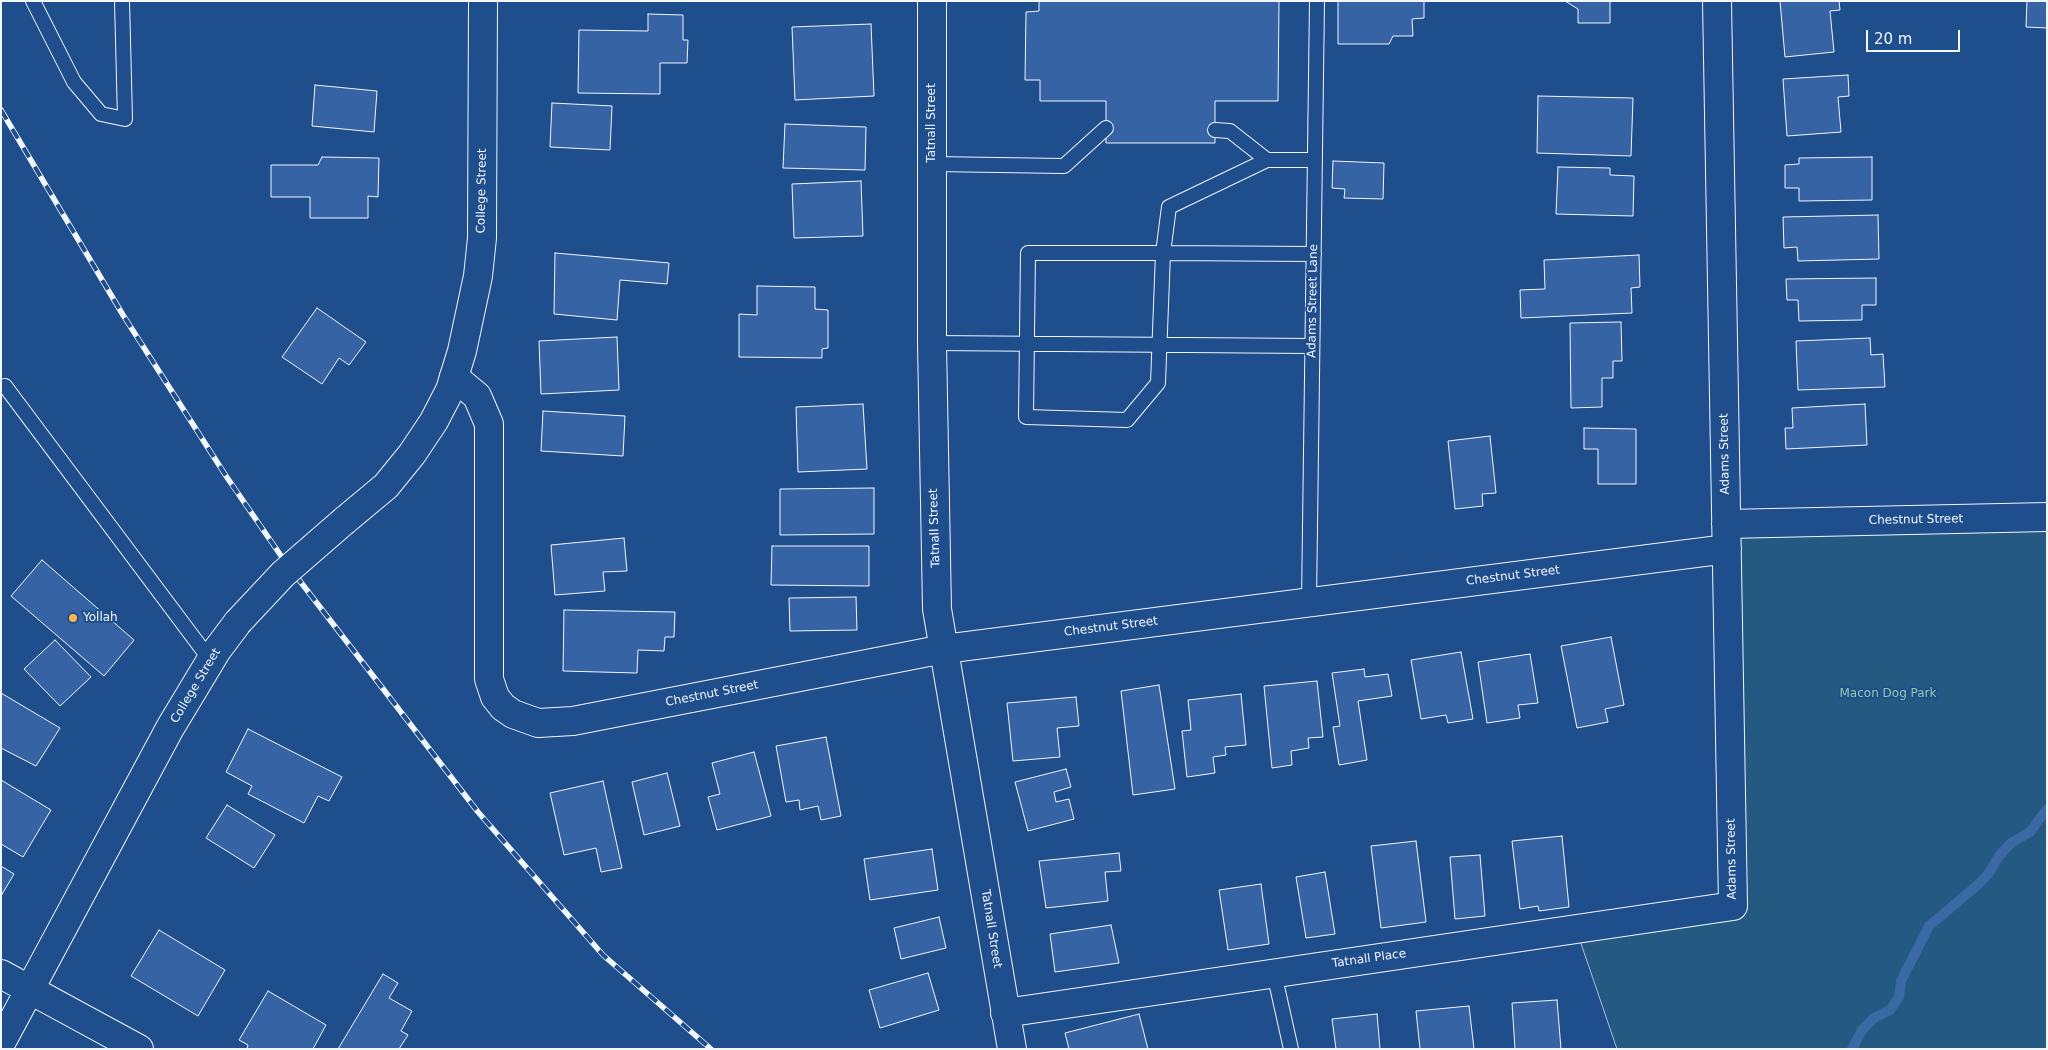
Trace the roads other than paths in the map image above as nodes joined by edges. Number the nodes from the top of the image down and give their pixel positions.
1 (33, 1) edge
2 (122, 1) edge
3 (483, 1) edge
4 (932, 1) edge
5 (1317, 1) edge
6 (1717, 1) edge
7 (1106, 128) dead end
8 (1215, 130) dead end
9 (1267, 160) junction
10 (1315, 160) junction
11 (932, 164) junction
12 (1163, 253) junction
13 (1314, 254) junction
14 (932, 342) junction
15 (1026, 344) junction
16 (1160, 345) junction
17 (1312, 346) junction
18 (454, 378) junction
19 (6, 386) dead end
20 (2047, 517) edge
21 (1726, 536) junction
22 (1309, 602) junction
23 (944, 649) junction
24 (211, 661) junction
25 (1733, 906) joint
26 (1274, 973) junction
27 (1, 974) edge
28 (29, 989) junction
29 (1004, 1013) junction
30 (1, 1043) edge
31 (139, 1049) edge
32 (1012, 1049) edge
33 (1291, 1049) edge

1 - 2 lane
3 - 18 street, College Street
4 - 11 street, Tatnall Street
5 - 10 lane, Adams Street Lane
6 - 21 street, Adams Street
7 - 11 lane
8 - 9 lane
9 - 10 lane
9 - 12 lane
10 - 13 lane, Adams Street Lane
11 - 14 street, Tatnall Street
12 - 13 lane
12 - 15 lane
12 - 16 lane
13 - 17 lane, Adams Street Lane
14 - 15 lane
14 - 23 street, Tatnall Street
15 - 16 lane
15 - 16 lane
16 - 17 lane
17 - 22 lane, Adams Street Lane
18 - 23 street, Chestnut Street
18 - 24 street, College Street, bridge
19 - 24 lane
20 - 21 street, Chestnut Street
21 - 22 street, Chestnut Street
21 - 25 street, Adams Street
22 - 23 street, Chestnut Street
23 - 29 street, Tatnall Street
24 - 28 street, College Street
25 - 26 street, Tatnall Place
26 - 29 street, Tatnall Place
26 - 33 lane
27 - 28 street
28 - 30 street, College Street
28 - 31 street
29 - 32 street, Tatnall Street

